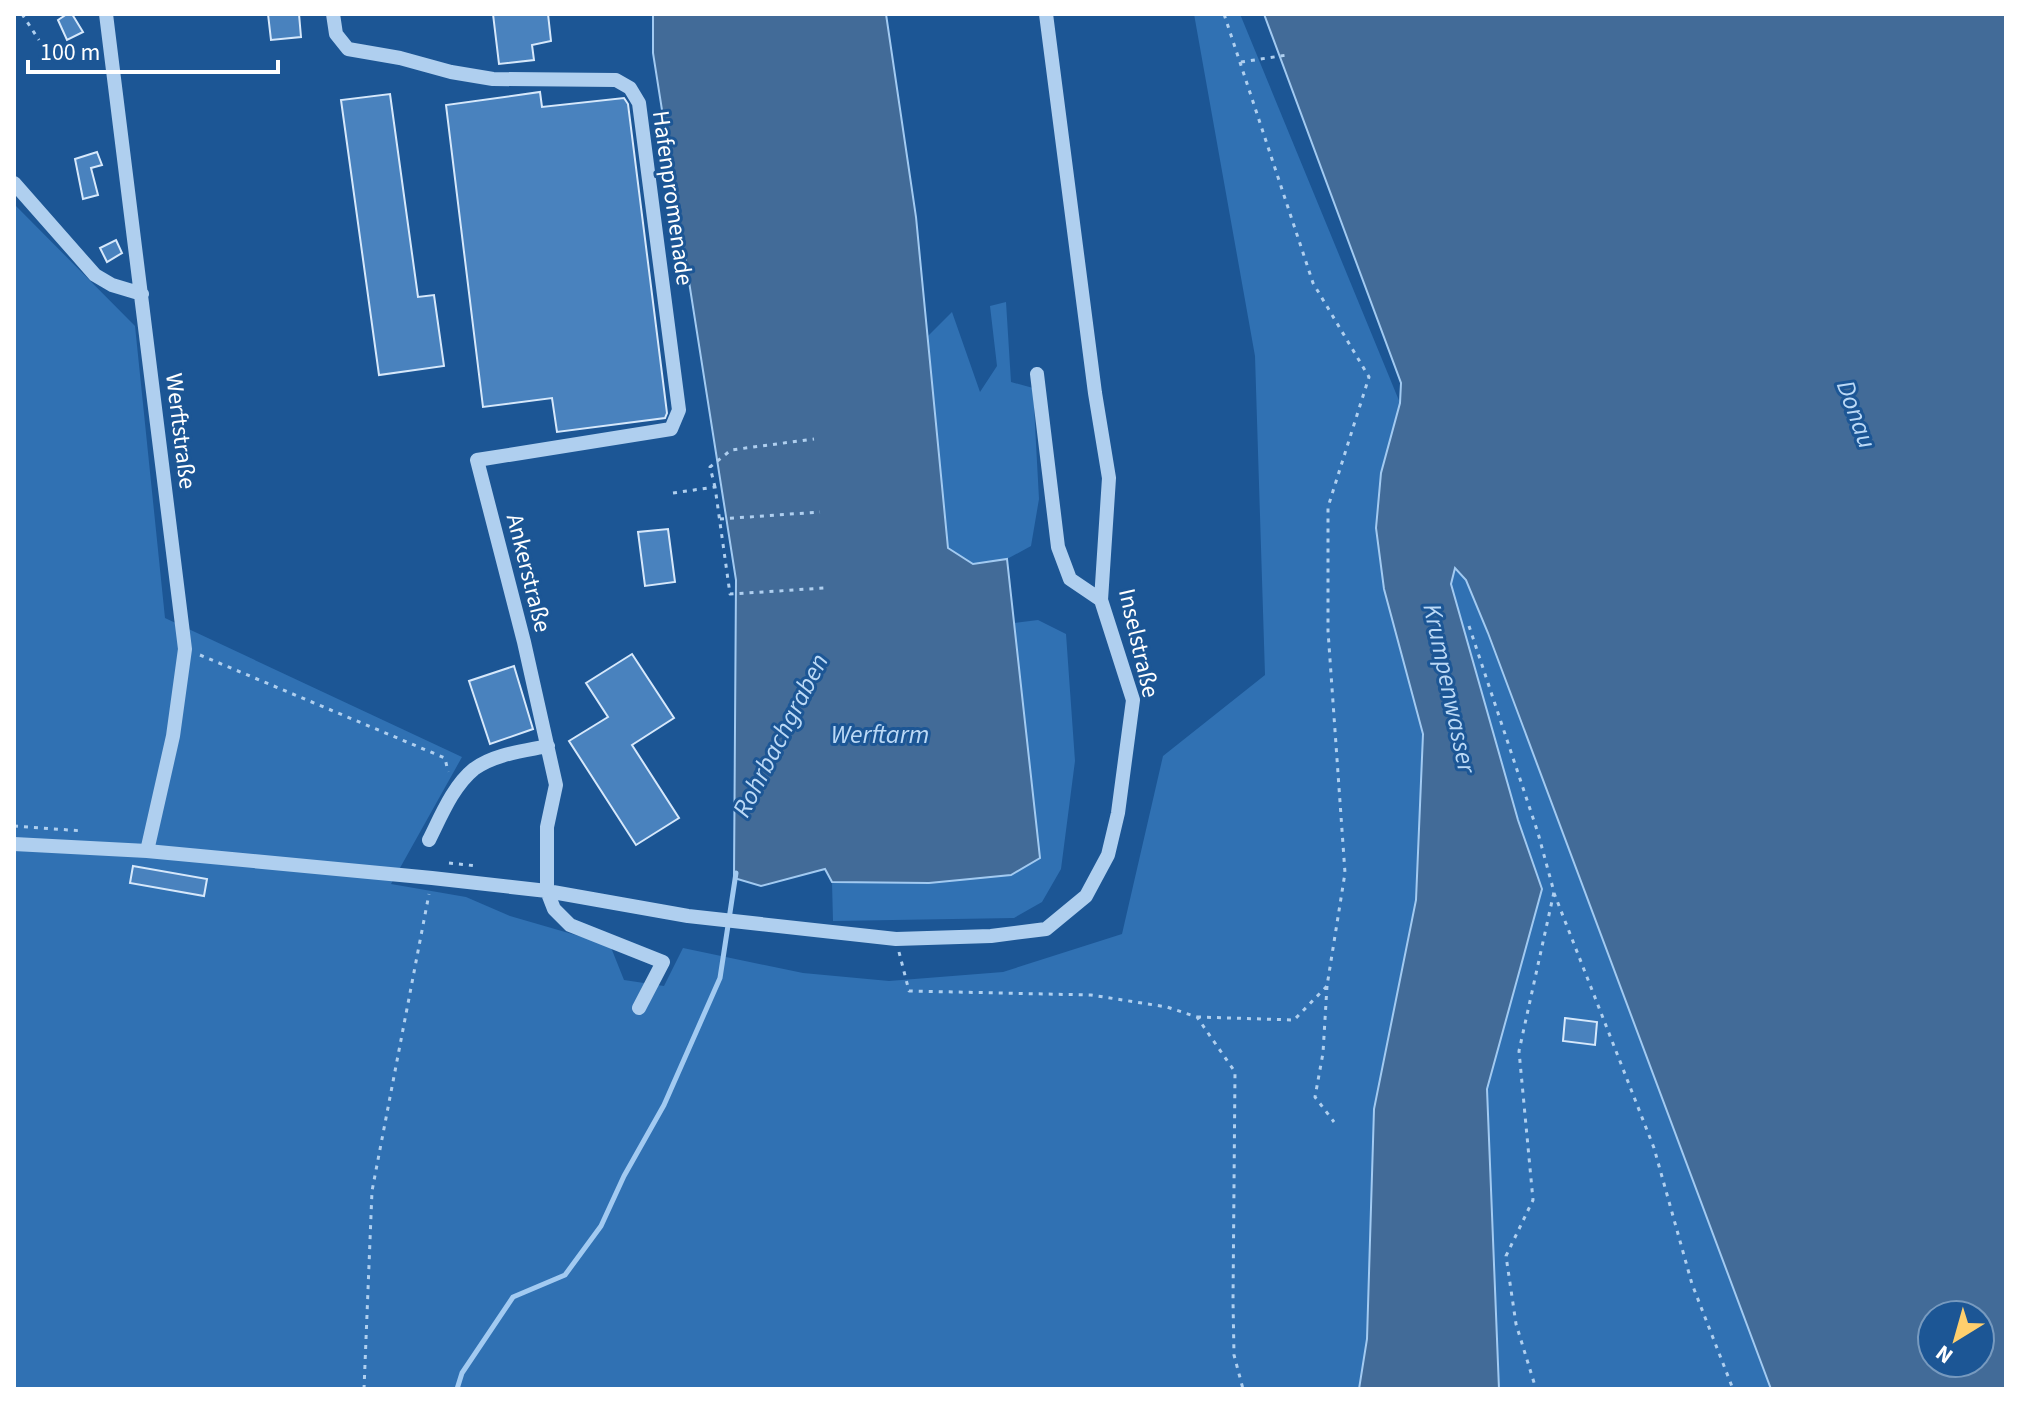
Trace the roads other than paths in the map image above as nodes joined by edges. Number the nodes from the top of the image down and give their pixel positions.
1 (106, 14) edge
2 (333, 14) edge
3 (1046, 14) edge
4 (14, 183) edge
5 (142, 294) junction
6 (1037, 374) dead end
7 (671, 429) joint
8 (1101, 600) junction
9 (548, 746) junction
10 (429, 840) dead end
11 (14, 844) edge
12 (147, 851) junction
13 (547, 891) junction
14 (639, 1008) dead end

1 - 5 street, Werftstraße
2 - 7 street, Hafenpromenade
3 - 8 street, Inselstraße
4 - 5 street
5 - 12 street, Werftstraße
6 - 8 street
7 - 9 street, Ankerstraße
8 - 13 street, Inselstraße
9 - 10 street
9 - 13 street, Ankerstraße
11 - 12 street
12 - 13 street
13 - 14 street

